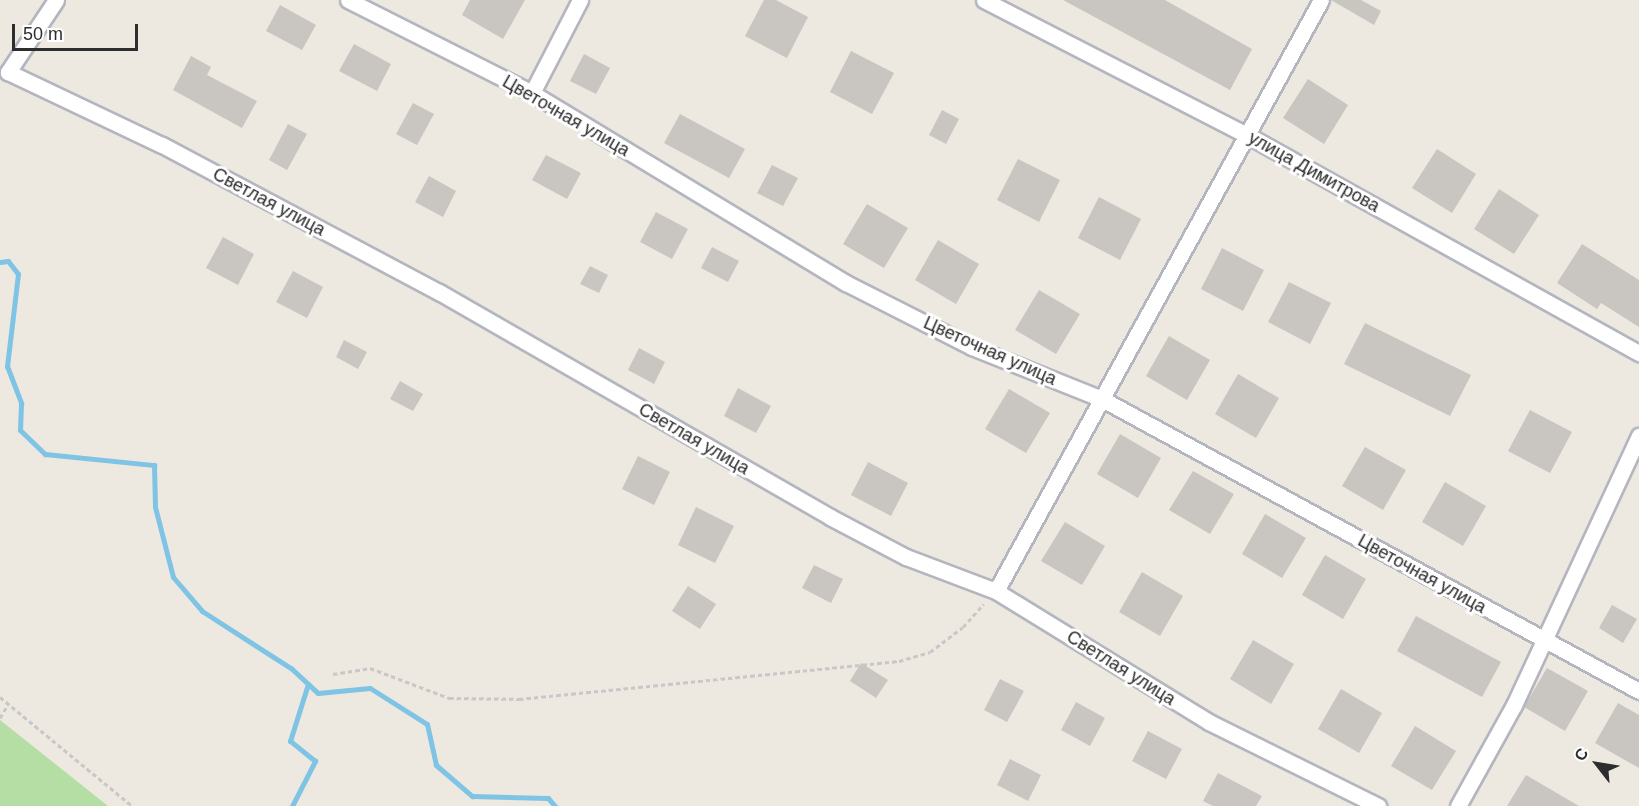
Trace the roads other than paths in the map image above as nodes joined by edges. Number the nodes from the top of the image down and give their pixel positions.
1 (56, 0) edge
2 (348, 0) edge
3 (580, 0) edge
4 (984, 0) edge
5 (1321, 0) edge
6 (532, 93) junction
7 (1247, 135) junction
8 (1639, 353) edge
9 (1102, 399) junction
10 (1639, 436) edge
11 (996, 591) junction
12 (1542, 639) junction
13 (1639, 691) edge
14 (1378, 806) edge
15 (1458, 806) edge

1 - 11 street, Светлая улица
2 - 6 street, Цветочная улица
3 - 6 street
4 - 7 street, улица Димитрова
5 - 7 street
6 - 9 street, Цветочная улица
7 - 8 street, улица Димитрова
7 - 9 street
9 - 11 street
9 - 12 street, Цветочная улица
10 - 12 street
11 - 14 street, Светлая улица
12 - 13 street, Цветочная улица
12 - 15 street

